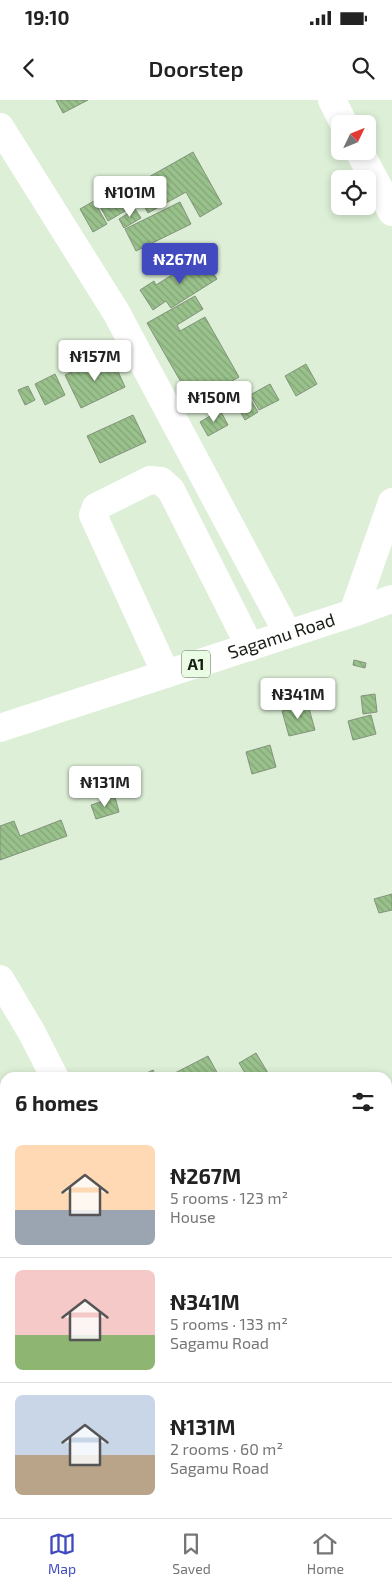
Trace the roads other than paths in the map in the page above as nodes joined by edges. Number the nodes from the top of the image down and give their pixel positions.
1 (332, 100) edge
2 (340, 115) edge
3 (0, 127) edge
4 (364, 160) edge
5 (392, 212) edge
6 (392, 502) edge
7 (392, 515) edge
8 (392, 599) edge
9 (353, 613) junction
10 (288, 634) junction
11 (250, 646) junction
12 (166, 674) junction
13 (0, 728) edge
14 (0, 979) edge
15 (52, 1072) edge

1 - 2 main road
3 - 10 main road
4 - 5 main road
6 - 9 main road
7 - 9 main road
8 - 9 main road, Sagamu Road / A1
9 - 10 main road, Sagamu Road / A1
10 - 11 main road, Sagamu Road / A1
11 - 12 main road, Sagamu Road / A1
11 - 12 main road
12 - 13 main road, Sagamu Road / A1
14 - 15 main road

